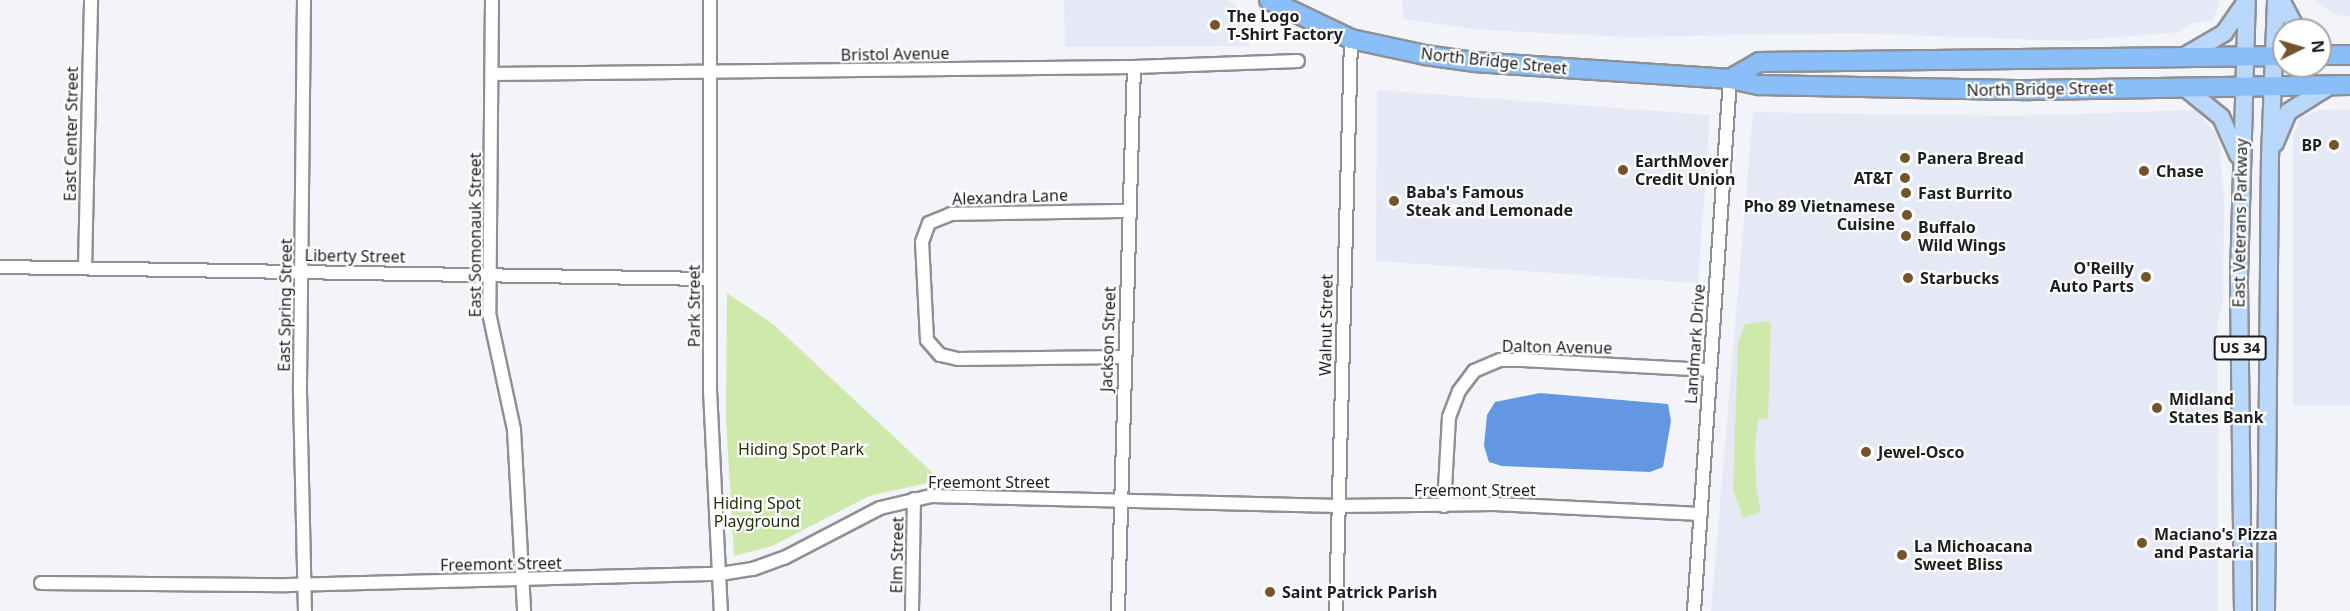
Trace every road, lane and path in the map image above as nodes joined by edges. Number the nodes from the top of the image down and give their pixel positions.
1 (91, 0) edge
2 (304, 0) edge
3 (492, 0) edge
4 (710, 0) edge
5 (1269, 0) edge
6 (2247, 0) edge
7 (2276, 0) edge
8 (2281, 0) edge
9 (2277, 18) edge
10 (2291, 18) edge
11 (1351, 39) junction
12 (2244, 56) junction
13 (2272, 56) edge
14 (2183, 57) junction
15 (1298, 61) dead end
16 (1134, 67) junction
17 (710, 73) junction
18 (492, 74) junction
19 (1730, 78) junction
20 (2273, 78) edge
21 (2331, 85) junction
22 (2350, 85) edge
23 (2243, 86) junction
24 (2184, 87) junction
25 (2271, 87) junction
26 (2270, 158) junction
27 (2241, 162) junction
28 (1129, 211) junction
29 (0, 267) edge
30 (85, 268) junction
31 (303, 271) junction
32 (488, 275) junction
33 (710, 279) junction
34 (1124, 357) junction
35 (1710, 370) junction
36 (914, 499) junction
37 (1119, 501) junction
38 (1338, 506) junction
39 (1443, 506) junction
40 (1701, 514) junction
41 (720, 574) junction
42 (522, 581) junction
43 (40, 583) dead end
44 (304, 585) junction
45 (305, 611) edge
46 (524, 611) edge
47 (721, 611) edge
48 (912, 611) edge
49 (1118, 611) edge
50 (1336, 611) edge
51 (1694, 611) edge
52 (2244, 611) edge
53 (2266, 611) edge

1 - 30 street, East Center Street
2 - 31 street, East Spring Street
3 - 18 street, East Somonauk Street
4 - 17 street, Park Street
5 - 11 highway, North Bridge Street
6 - 12 main road, US 34
6 - 14 main road
7 - 9 main road, US 34
8 - 10 main road
11 - 19 highway, North Bridge Street
11 - 38 street, Walnut Street
12 - 13 highway, North Bridge Street
12 - 14 highway, North Bridge Street
12 - 23 main road, US 34
14 - 19 highway, North Bridge Street
15 - 16 street, Bristol Avenue
16 - 17 street, Bristol Avenue
16 - 28 street, Jackson Street
17 - 18 street, Bristol Avenue
17 - 33 street, Park Street
18 - 32 street, East Somonauk Street
19 - 24 highway, North Bridge Street
19 - 35 street, Landmark Drive
20 - 25 main road, US 34
21 - 22 highway, North Bridge Street
21 - 25 highway, North Bridge Street
21 - 26 main road
23 - 24 highway, North Bridge Street
23 - 25 highway, North Bridge Street
23 - 27 main road, East Veterans Parkway / US 34
24 - 27 main road
25 - 26 main road, East Veterans Parkway / US 34
26 - 53 main road, East Veterans Parkway / US 34
27 - 52 main road, East Veterans Parkway / US 34
28 - 34 street, Jackson Street
28 - 34 street, Alexandra Lane
29 - 30 street, Liberty Street
30 - 31 street, Liberty Street
31 - 32 street, Liberty Street
31 - 44 street, East Spring Street
32 - 33 street, Liberty Street
32 - 42 street, East Somonauk Street
33 - 41 street, Park Street
34 - 37 street, Jackson Street
35 - 39 street, Dalton Avenue
35 - 40 street, Landmark Drive
36 - 37 street, Freemont Street
36 - 41 street, Freemont Street
36 - 48 street, Elm Street
37 - 38 street, Freemont Street
37 - 49 street, Jackson Street
38 - 39 street, Freemont Street
38 - 50 street, Walnut Street
39 - 40 street, Freemont Street
40 - 51 street, Landmark Drive
41 - 42 street, Freemont Street
41 - 47 street, Park Street
42 - 44 street, Freemont Street
42 - 46 street, East Somonauk Street
43 - 44 street, Freemont Street
44 - 45 street, East Spring Street

